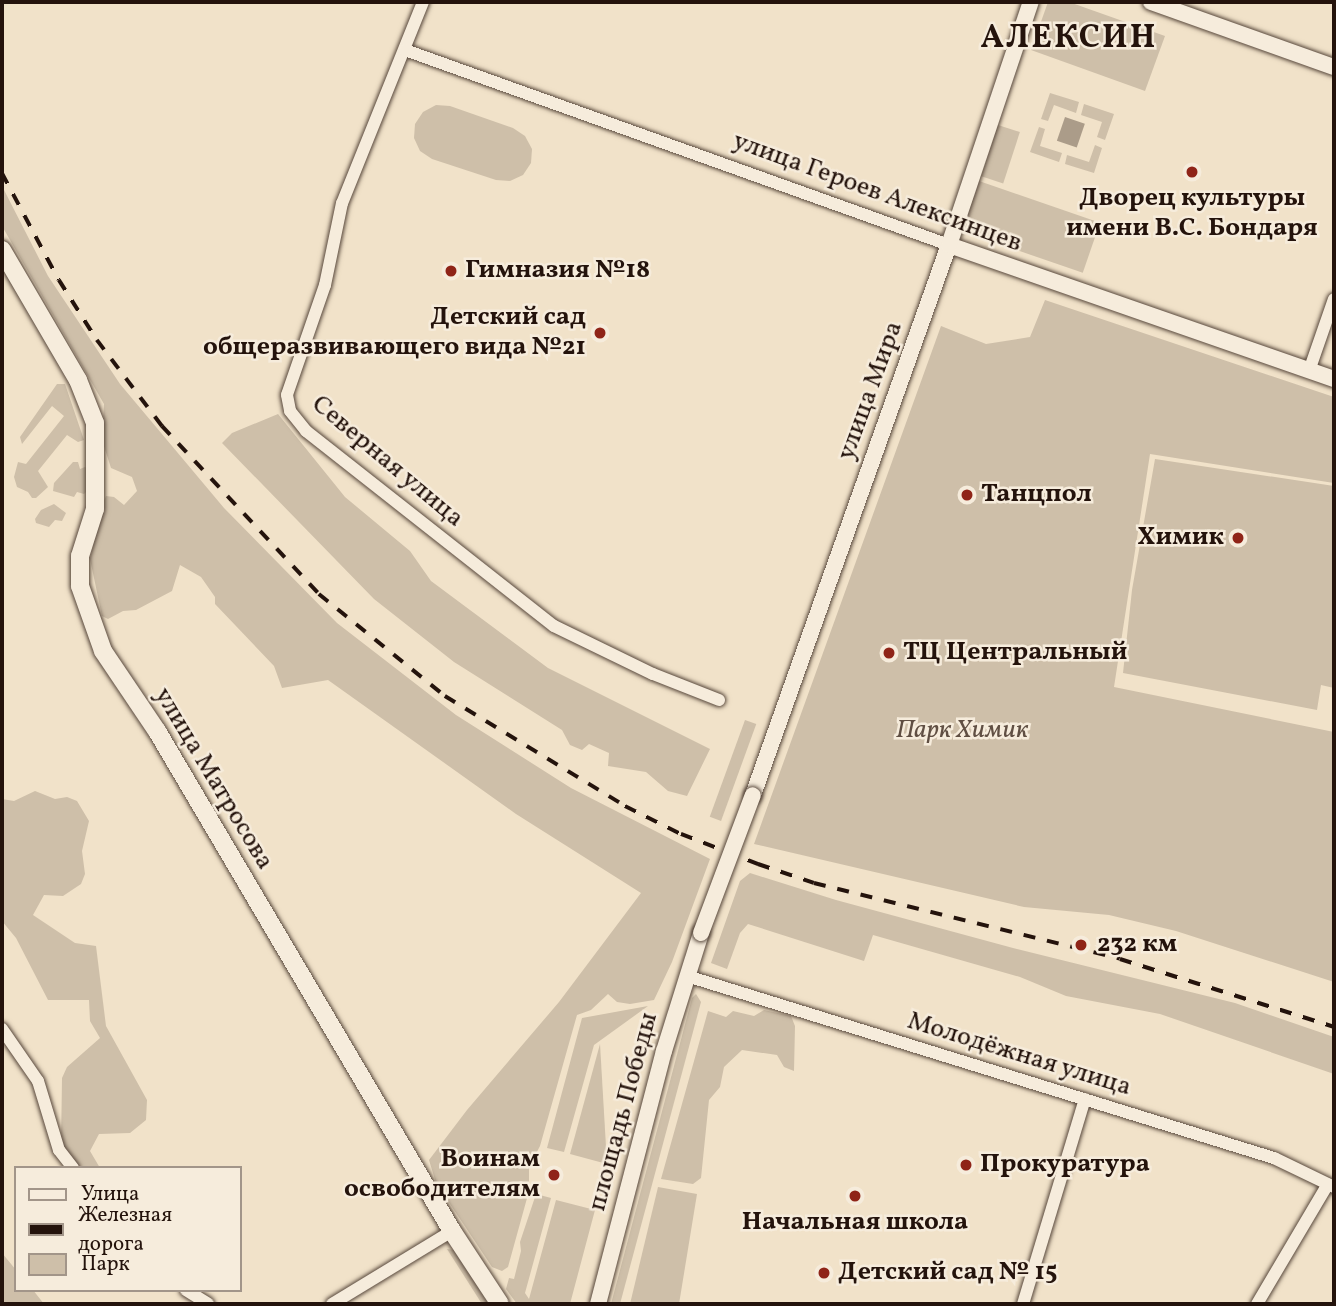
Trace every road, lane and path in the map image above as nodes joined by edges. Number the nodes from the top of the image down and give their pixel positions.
1 (423, 2) edge
2 (1031, 2) edge
3 (1150, 2) edge
4 (405, 50) junction
5 (1334, 67) edge
6 (949, 246) junction
7 (2, 250) edge
8 (1334, 299) edge
9 (1309, 371) junction
10 (1334, 379) edge
11 (719, 700) dead end
12 (701, 933) joint
13 (687, 975) junction
14 (2, 1028) edge
15 (1085, 1099) junction
16 (71, 1166) edge
17 (1331, 1186) edge
18 (452, 1231) junction
19 (189, 1292) edge
20 (208, 1304) edge
21 (332, 1304) edge
22 (500, 1304) edge
23 (598, 1304) edge
24 (1023, 1304) edge
25 (1257, 1304) edge

1 - 4 street, Северная улица
2 - 6 street, улица Мира
3 - 5 street
4 - 6 street, улица Героев Алексинцев
4 - 11 street, Северная улица
6 - 9 street, улица Героев Алексинцев
6 - 12 street, улица Мира, bridge
7 - 18 main road, улица Матросова
8 - 9 street
9 - 10 street, улица Героев Алексинцев
12 - 13 street, площадь Победы
13 - 15 street, Молодёжная улица
13 - 23 street, площадь Победы
14 - 16 street
15 - 17 street, Молодёжная улица
15 - 24 street
17 - 25 street
18 - 21 street
18 - 22 main road, улица Матросова
19 - 20 street

